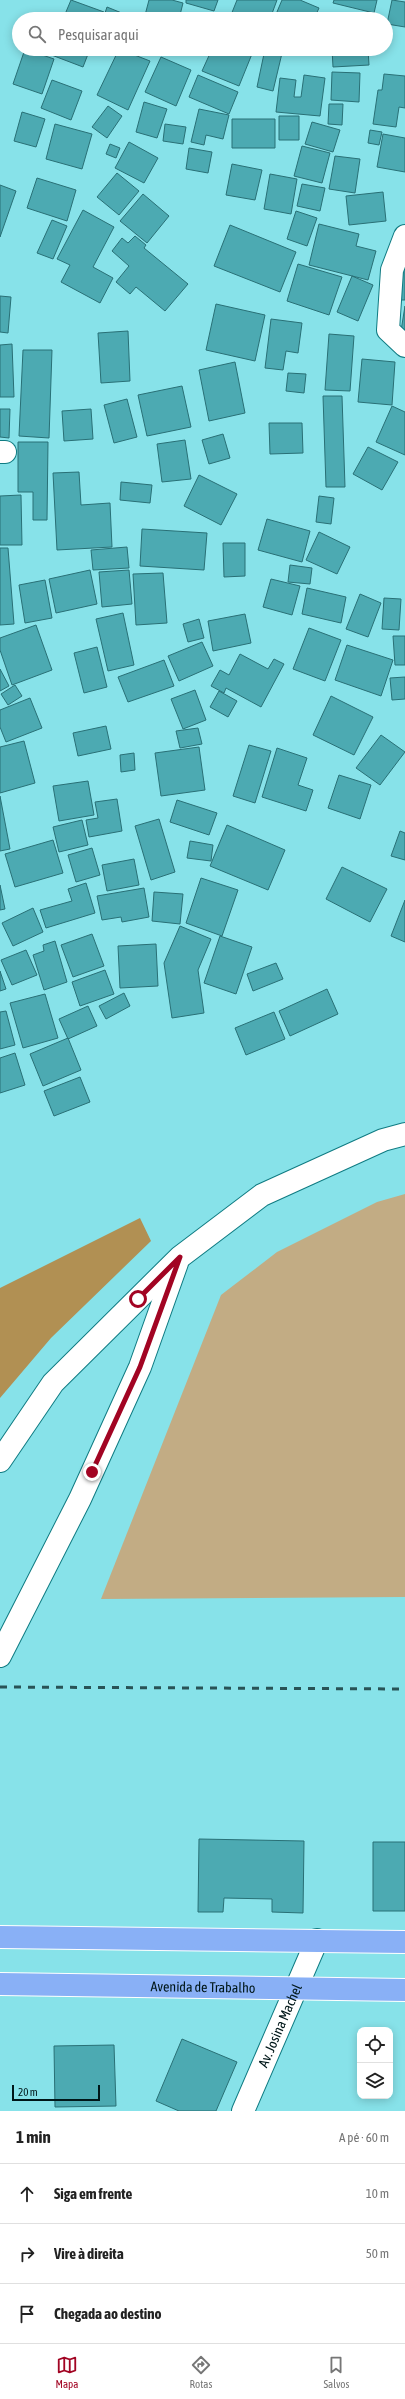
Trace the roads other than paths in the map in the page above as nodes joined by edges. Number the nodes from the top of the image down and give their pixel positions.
1 (405, 236) edge
2 (405, 346) edge
3 (405, 1134) edge
4 (180, 1257) junction
5 (0, 1461) edge
6 (0, 1656) edge
7 (0, 1937) edge
8 (317, 1940) junction
9 (405, 1942) edge
10 (0, 1984) edge
11 (295, 1990) junction
12 (405, 1990) edge
13 (244, 2111) edge

1 - 2 street
3 - 4 street
4 - 5 street
4 - 6 street
7 - 8 highway
8 - 9 highway
8 - 11 street, Av. Josina Machel
10 - 11 highway, Avenida de Trabalho
11 - 12 highway, Avenida de Trabalho
11 - 13 street, Av. Josina Machel

